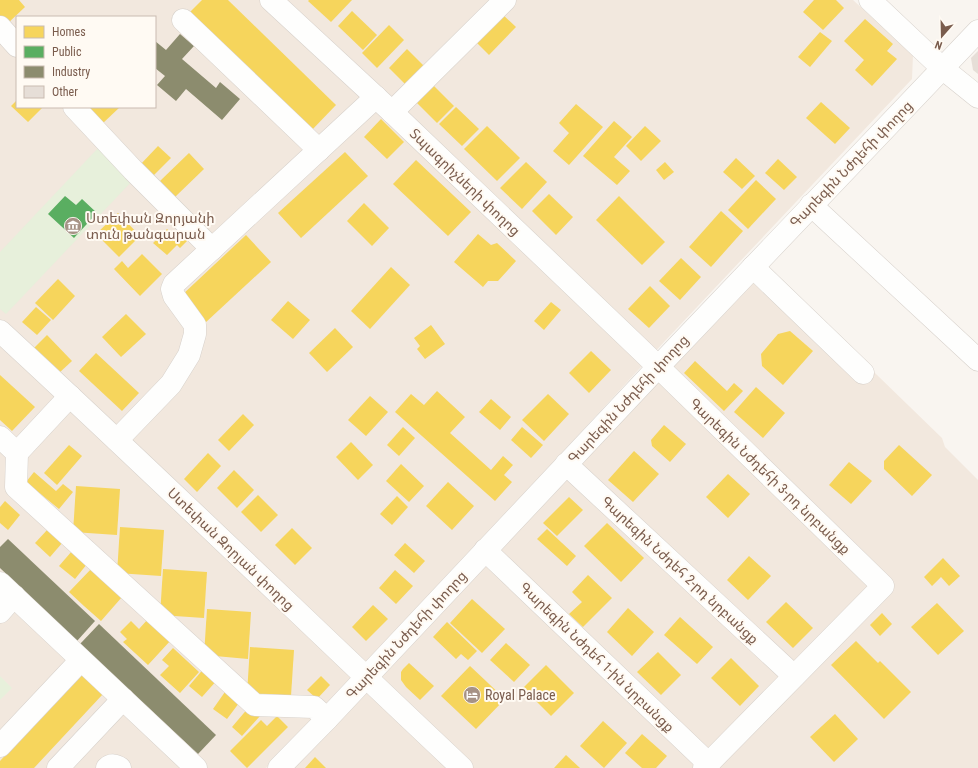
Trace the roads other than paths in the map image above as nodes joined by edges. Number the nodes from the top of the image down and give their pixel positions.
1 (271, 0) edge
2 (505, 0) edge
3 (870, 0) edge
4 (183, 20) dead end
5 (0, 27) edge
6 (978, 31) edge
7 (16, 45) edge
8 (942, 68) junction
9 (376, 97) junction
10 (978, 97) edge
11 (75, 108) edge
12 (392, 112) junction
13 (319, 150) junction
14 (811, 205) junction
15 (212, 249) junction
16 (753, 267) junction
17 (0, 331) edge
18 (978, 360) edge
19 (658, 367) junction
20 (863, 373) dead end
21 (70, 396) junction
22 (0, 437) edge
23 (117, 440) junction
24 (17, 453) junction
25 (566, 464) junction
26 (485, 550) junction
27 (5, 597) edge
28 (81, 660) junction
29 (794, 676) junction
30 (366, 677) junction
31 (123, 699) junction
32 (326, 719) junction
33 (0, 746) edge
34 (187, 765) edge
35 (706, 766) edge
36 (58, 768) edge
37 (107, 768) edge
38 (120, 768) edge
39 (278, 768) edge
40 (462, 768) edge

1 - 9 street, Տպագրիչների փողոց
2 - 12 street
3 - 8 street
4 - 13 street
5 - 7 street
6 - 8 street, Գարեգին Նժդեհի փողոց
8 - 10 street
8 - 14 street, Գարեգին Նժդեհի փողոց
9 - 12 street, Տպագրիչների փողոց
9 - 13 street
11 - 15 street
12 - 19 street, Տպագրիչների փողոց
13 - 15 street
14 - 16 street, Գարեգին Նժդեհի փողոց
14 - 18 street
15 - 23 street
16 - 19 street, Գարեգին Նժդեհի փողոց
16 - 20 street
17 - 21 street, Ստեփան Զորյան փողոց
19 - 25 street, Գարեգին Նժդեհի փողոց
19 - 29 street, Գարեգին Նժդեհի 3-րդ նրբանցք
21 - 23 street, Ստեփան Զորյան փողոց
21 - 24 street
22 - 24 street
23 - 30 street, Ստեփան Զորյան փողոց
24 - 32 street
25 - 26 street, Գարեգին Նժդեհի փողոց
25 - 29 street, Գարեգին Նժդեհ 2-րդ նրբանցք
26 - 30 street, Գարեգին Նժդեհի փողոց
26 - 35 street, Գարեգին Նժդեհ 1-ին նրբանցք
27 - 28 street
28 - 31 street
28 - 33 street
29 - 35 street
30 - 32 street, Գարեգին Նժդեհի փողոց
30 - 40 street, Ստեփան Զորյան փողոց
31 - 34 street
31 - 36 street
32 - 39 street, Գարեգին Նժդեհի փողոց
37 - 38 street

